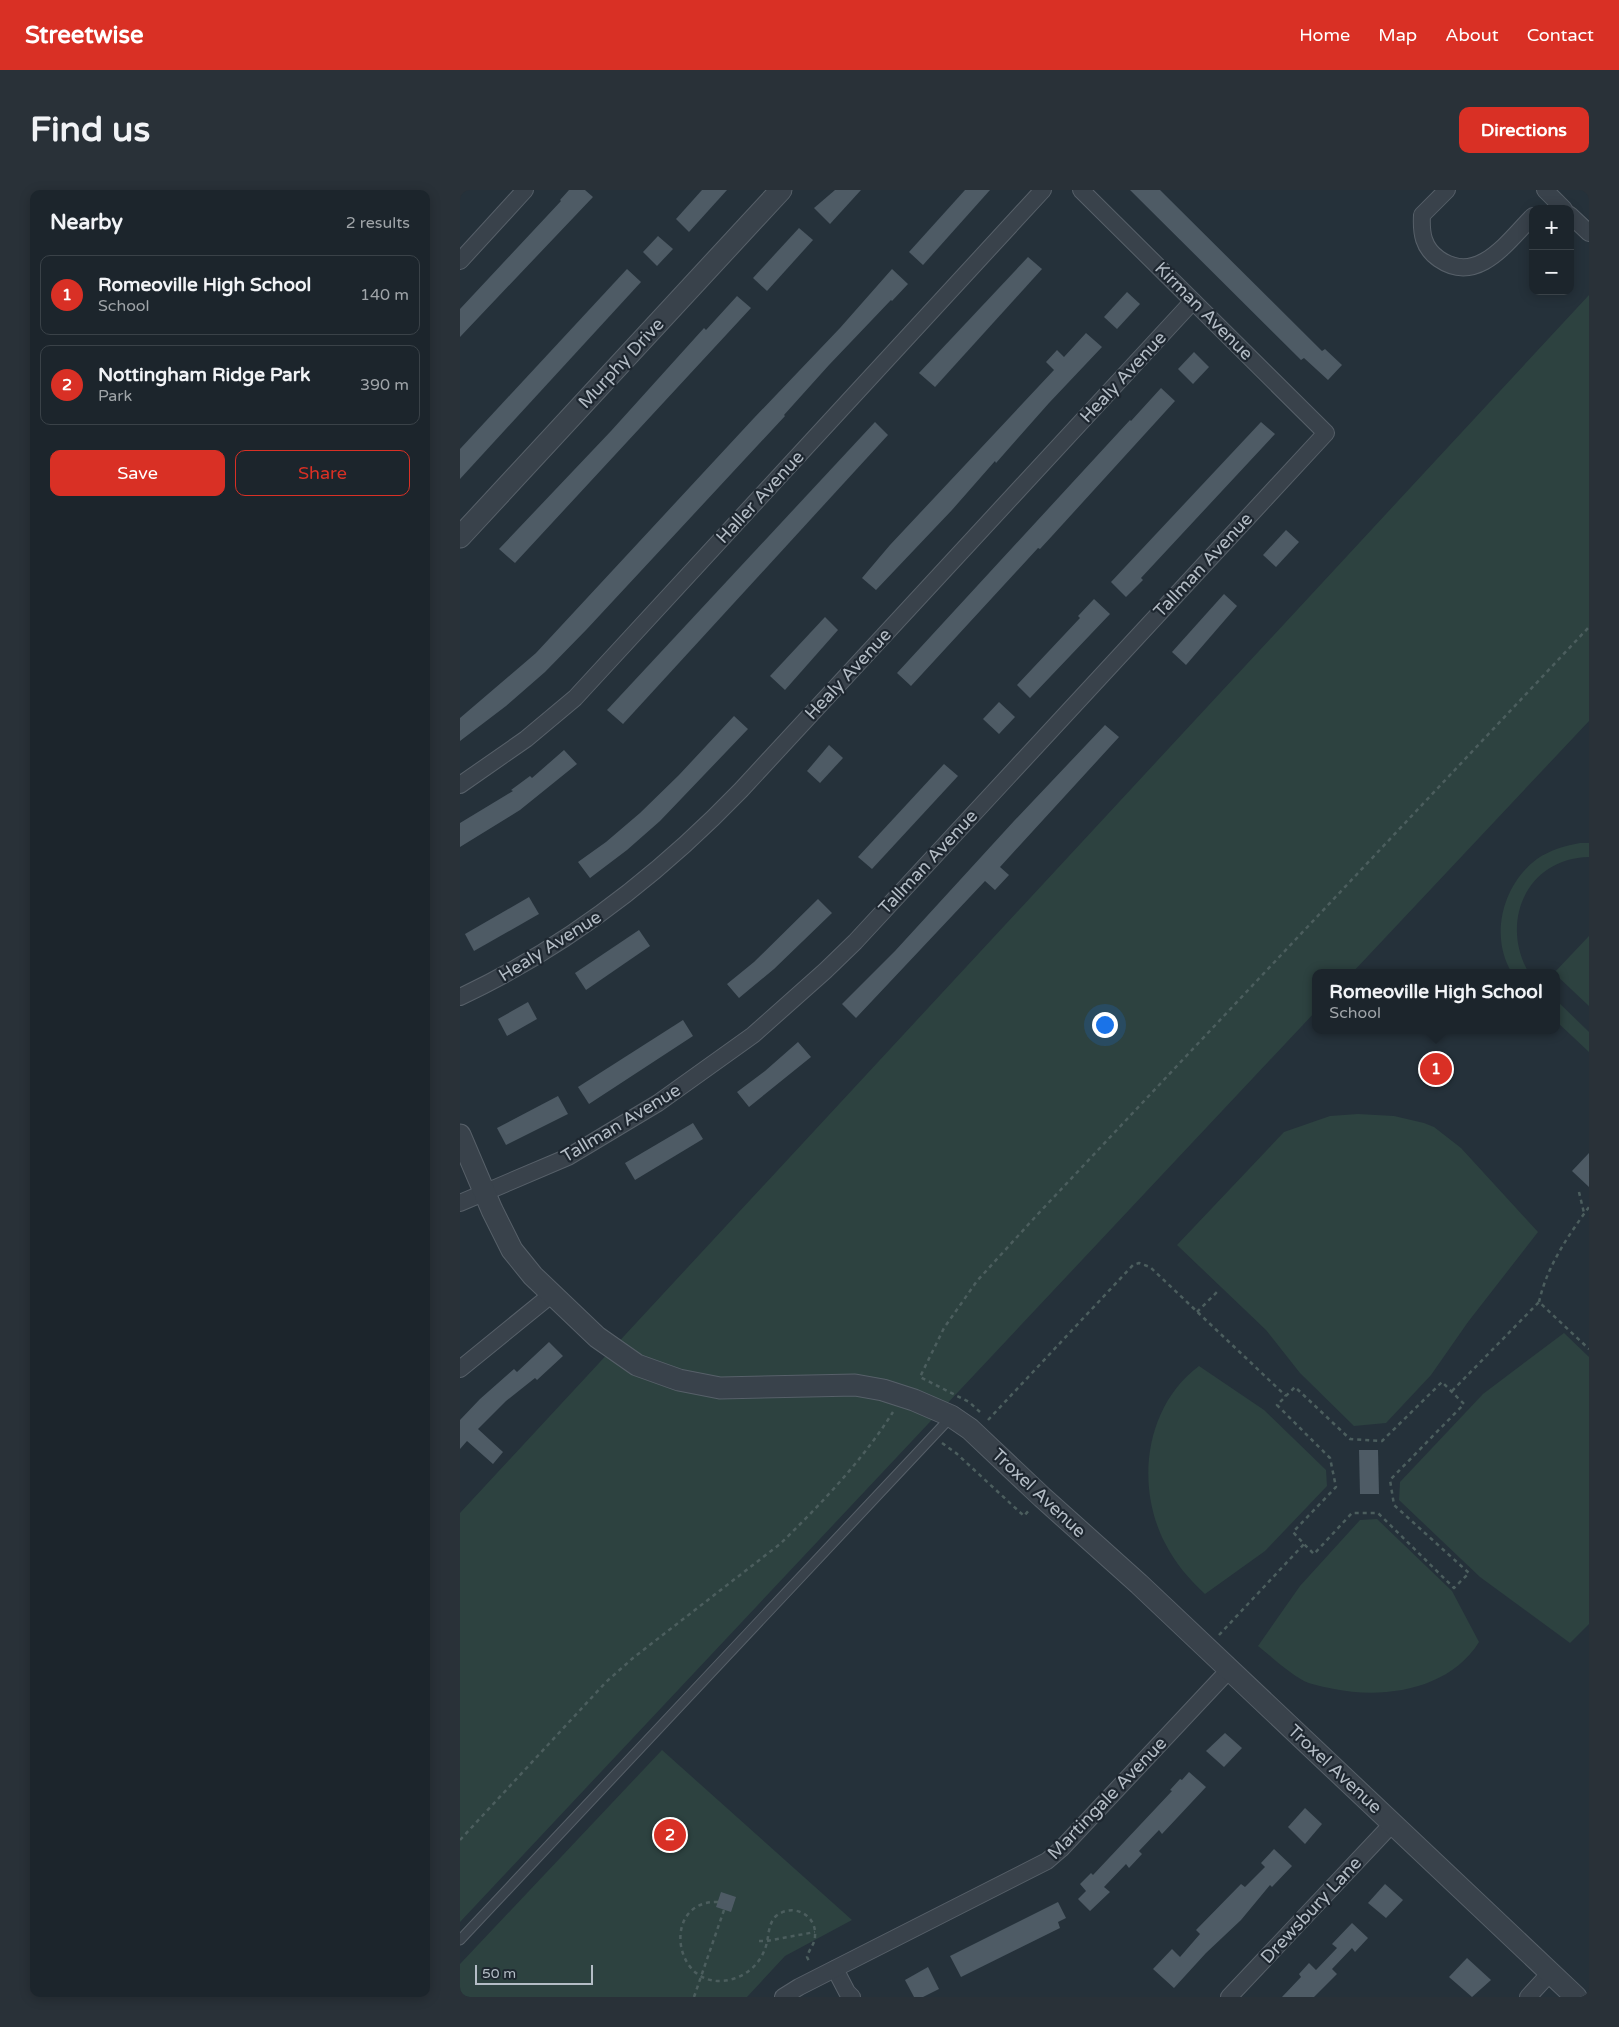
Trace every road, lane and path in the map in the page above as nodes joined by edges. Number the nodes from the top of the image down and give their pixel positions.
1 (525, 190) edge
2 (781, 190) edge
3 (1043, 190) edge
4 (1081, 190) edge
5 (1446, 190) edge
6 (1548, 193) edge
7 (1542, 205) edge
8 (1560, 205) edge
9 (1574, 219) edge
10 (1529, 220) edge
11 (1589, 233) edge
12 (460, 261) edge
13 (1193, 301) junction
14 (1326, 433) joint
15 (460, 537) edge
16 (1589, 627) edge
17 (460, 785) edge
18 (460, 997) edge
19 (460, 1135) edge
20 (485, 1192) junction
21 (1579, 1192) dead end
22 (460, 1203) edge
23 (1589, 1206) edge
24 (1584, 1213) junction
25 (1219, 1290) dead end
26 (552, 1295) junction
27 (1539, 1302) junction
28 (1197, 1312) junction
29 (1589, 1349) edge
30 (460, 1369) edge
31 (1452, 1391) junction
32 (1286, 1396) junction
33 (894, 1411) dead end
34 (951, 1416) junction
35 (933, 1435) junction
36 (1042, 1497) junction
37 (1304, 1544) junction
38 (1206, 1649) junction
39 (1228, 1670) junction
40 (1392, 1823) junction
41 (460, 1840) edge
42 (718, 1902) dead end
43 (724, 1910) dead end
44 (815, 1932) junction
45 (460, 1940) edge
46 (759, 1941) dead end
47 (767, 1941) junction
48 (835, 1969) junction
49 (1550, 1973) junction
50 (701, 1976) junction
51 (817, 1978) junction
52 (694, 1997) edge
53 (783, 1997) edge
54 (852, 1997) edge
55 (1229, 1997) edge
56 (1528, 1997) edge
57 (1576, 1997) edge

1 - 12 street
2 - 15 street, Murphy Drive
3 - 17 street, Haller Avenue
4 - 13 street, Kirman Avenue
5 - 10 street
6 - 7 street
6 - 8 street
9 - 11 street
13 - 14 street, Kirman Avenue
13 - 18 street, Healy Avenue
14 - 20 street, Tallman Avenue
16 - 28 path
19 - 20 street, Troxel Avenue
20 - 22 street, Tallman Avenue
20 - 26 street, Troxel Avenue
21 - 24 path
23 - 24 path
24 - 27 path
25 - 28 path
26 - 30 street
26 - 34 street, Troxel Avenue
27 - 29 path
27 - 31 path
28 - 32 path
31 - 32 path
31 - 37 path
32 - 37 path
33 - 41 path
34 - 35 lane
34 - 36 street, Troxel Avenue
35 - 36 path
35 - 45 lane
36 - 38 street, Troxel Avenue
37 - 38 path
38 - 39 street, Troxel Avenue
39 - 40 street, Troxel Avenue
39 - 48 street, Martingale Avenue
40 - 49 street, Troxel Avenue
40 - 55 street, Drewsbury Lane
42 - 50 path
43 - 50 path
44 - 47 path
44 - 47 path
44 - 51 path
46 - 47 path
47 - 50 path
48 - 51 street, Martingale Avenue
48 - 54 street
49 - 56 street
49 - 57 street, Troxel Avenue
50 - 52 path
51 - 53 street, Martingale Avenue

